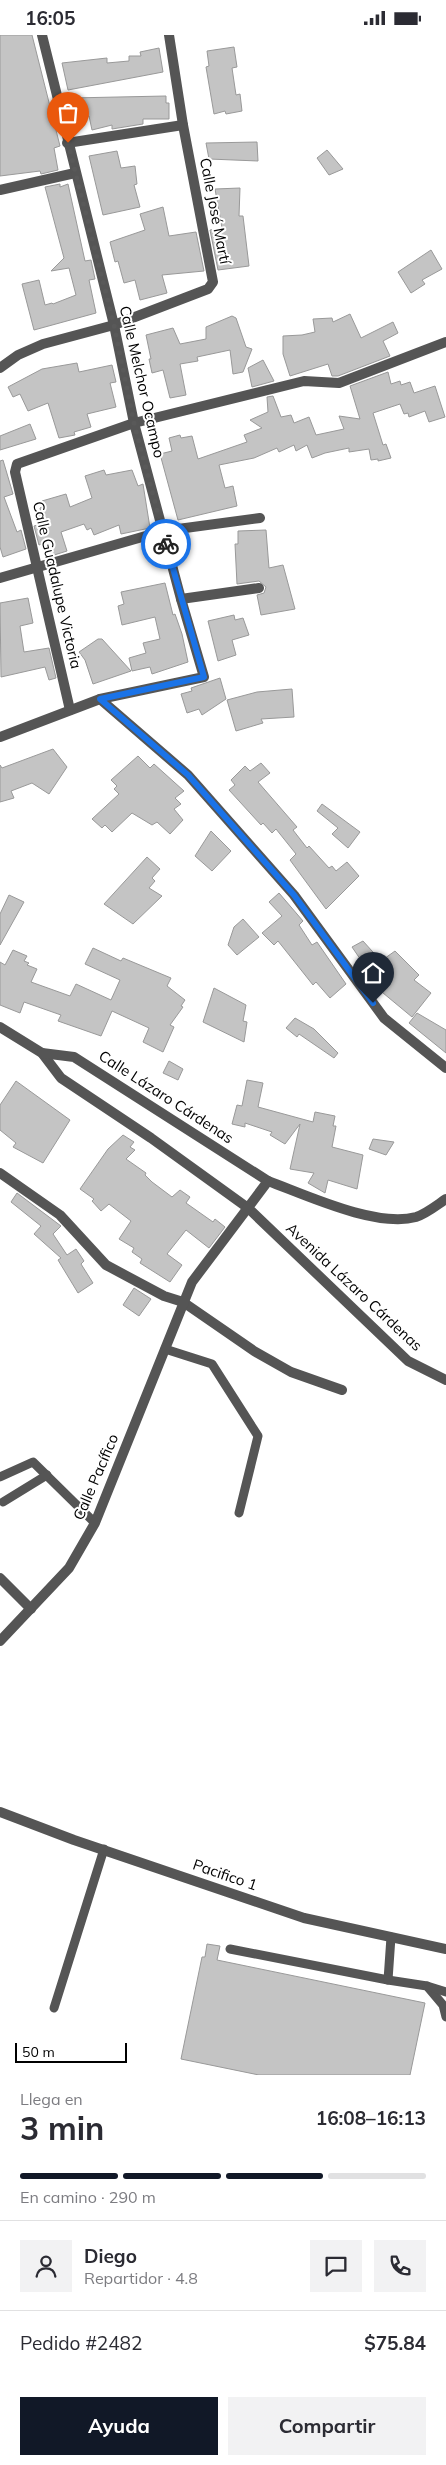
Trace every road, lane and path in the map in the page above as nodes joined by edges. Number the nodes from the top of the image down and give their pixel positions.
1 (42, 35) edge
2 (169, 35) edge
3 (183, 125) junction
4 (68, 143) junction
5 (75, 173) junction
6 (0, 190) edge
7 (114, 325) junction
8 (446, 342) edge
9 (0, 368) edge
10 (134, 423) junction
11 (260, 519) dead end
12 (163, 531) junction
13 (38, 566) junction
14 (0, 578) edge
15 (259, 588) dead end
16 (181, 599) junction
17 (100, 699) junction
18 (70, 710) junction
19 (0, 737) edge
20 (0, 1027) edge
21 (42, 1053) junction
22 (446, 1068) edge
23 (0, 1173) edge
24 (268, 1181) junction
25 (446, 1199) edge
26 (248, 1208) junction
27 (183, 1302) junction
28 (165, 1349) junction
29 (446, 1381) edge
30 (342, 1390) dead end
31 (47, 1475) junction
32 (0, 1477) edge
33 (3, 1502) dead end
34 (239, 1513) dead end
35 (96, 1523) junction
36 (0, 1578) edge
37 (31, 1609) junction
38 (0, 1641) edge
39 (0, 1812) edge
40 (104, 1849) junction
41 (391, 1937) junction
42 (230, 1949) dead end
43 (446, 1949) edge
44 (388, 1980) junction
45 (427, 1986) junction
46 (446, 1992) edge
47 (54, 2008) dead end
48 (446, 2017) edge

1 - 4 street, Calle Melchor Ocampo
2 - 3 street, Calle José Martí
3 - 4 street
3 - 7 street, Calle José Martí
4 - 5 street, Calle Melchor Ocampo
5 - 6 street
5 - 7 street, Calle Melchor Ocampo
7 - 9 street, Calle José Martí
7 - 10 street, Calle Melchor Ocampo
8 - 10 street
10 - 12 street, Calle Melchor Ocampo
10 - 13 street, Calle Guadalupe Victoria
11 - 12 street
12 - 13 street
12 - 16 street, Calle Melchor Ocampo
13 - 14 street
13 - 18 street, Calle Guadalupe Victoria
15 - 16 street
16 - 17 street, Calle Melchor Ocampo
17 - 18 street
17 - 22 street
18 - 19 street
20 - 21 street, Calle Lázaro Cárdenas
21 - 24 street, Calle Lázaro Cárdenas
21 - 26 street, Calle Lázaro Cárdenas
23 - 27 street
24 - 25 street, Calle Lázaro Cárdenas
24 - 26 street, Calle Pacífico
26 - 27 street, Calle Pacífico
26 - 29 street, Avenida Lázaro Cárdenas
27 - 28 street, Calle Pacífico
27 - 30 street
28 - 34 lane
28 - 35 street, Calle Pacífico
31 - 32 lane
31 - 33 lane
31 - 35 lane
35 - 37 street, Calle Pacífico
36 - 37 street
37 - 38 street, Calle Pacífico
39 - 40 street, Pacifico 1
40 - 41 street, Pacifico 1
40 - 47 lane
41 - 43 street, Pacifico 1
41 - 44 lane
42 - 44 lane
44 - 45 lane
45 - 46 lane
45 - 48 lane

